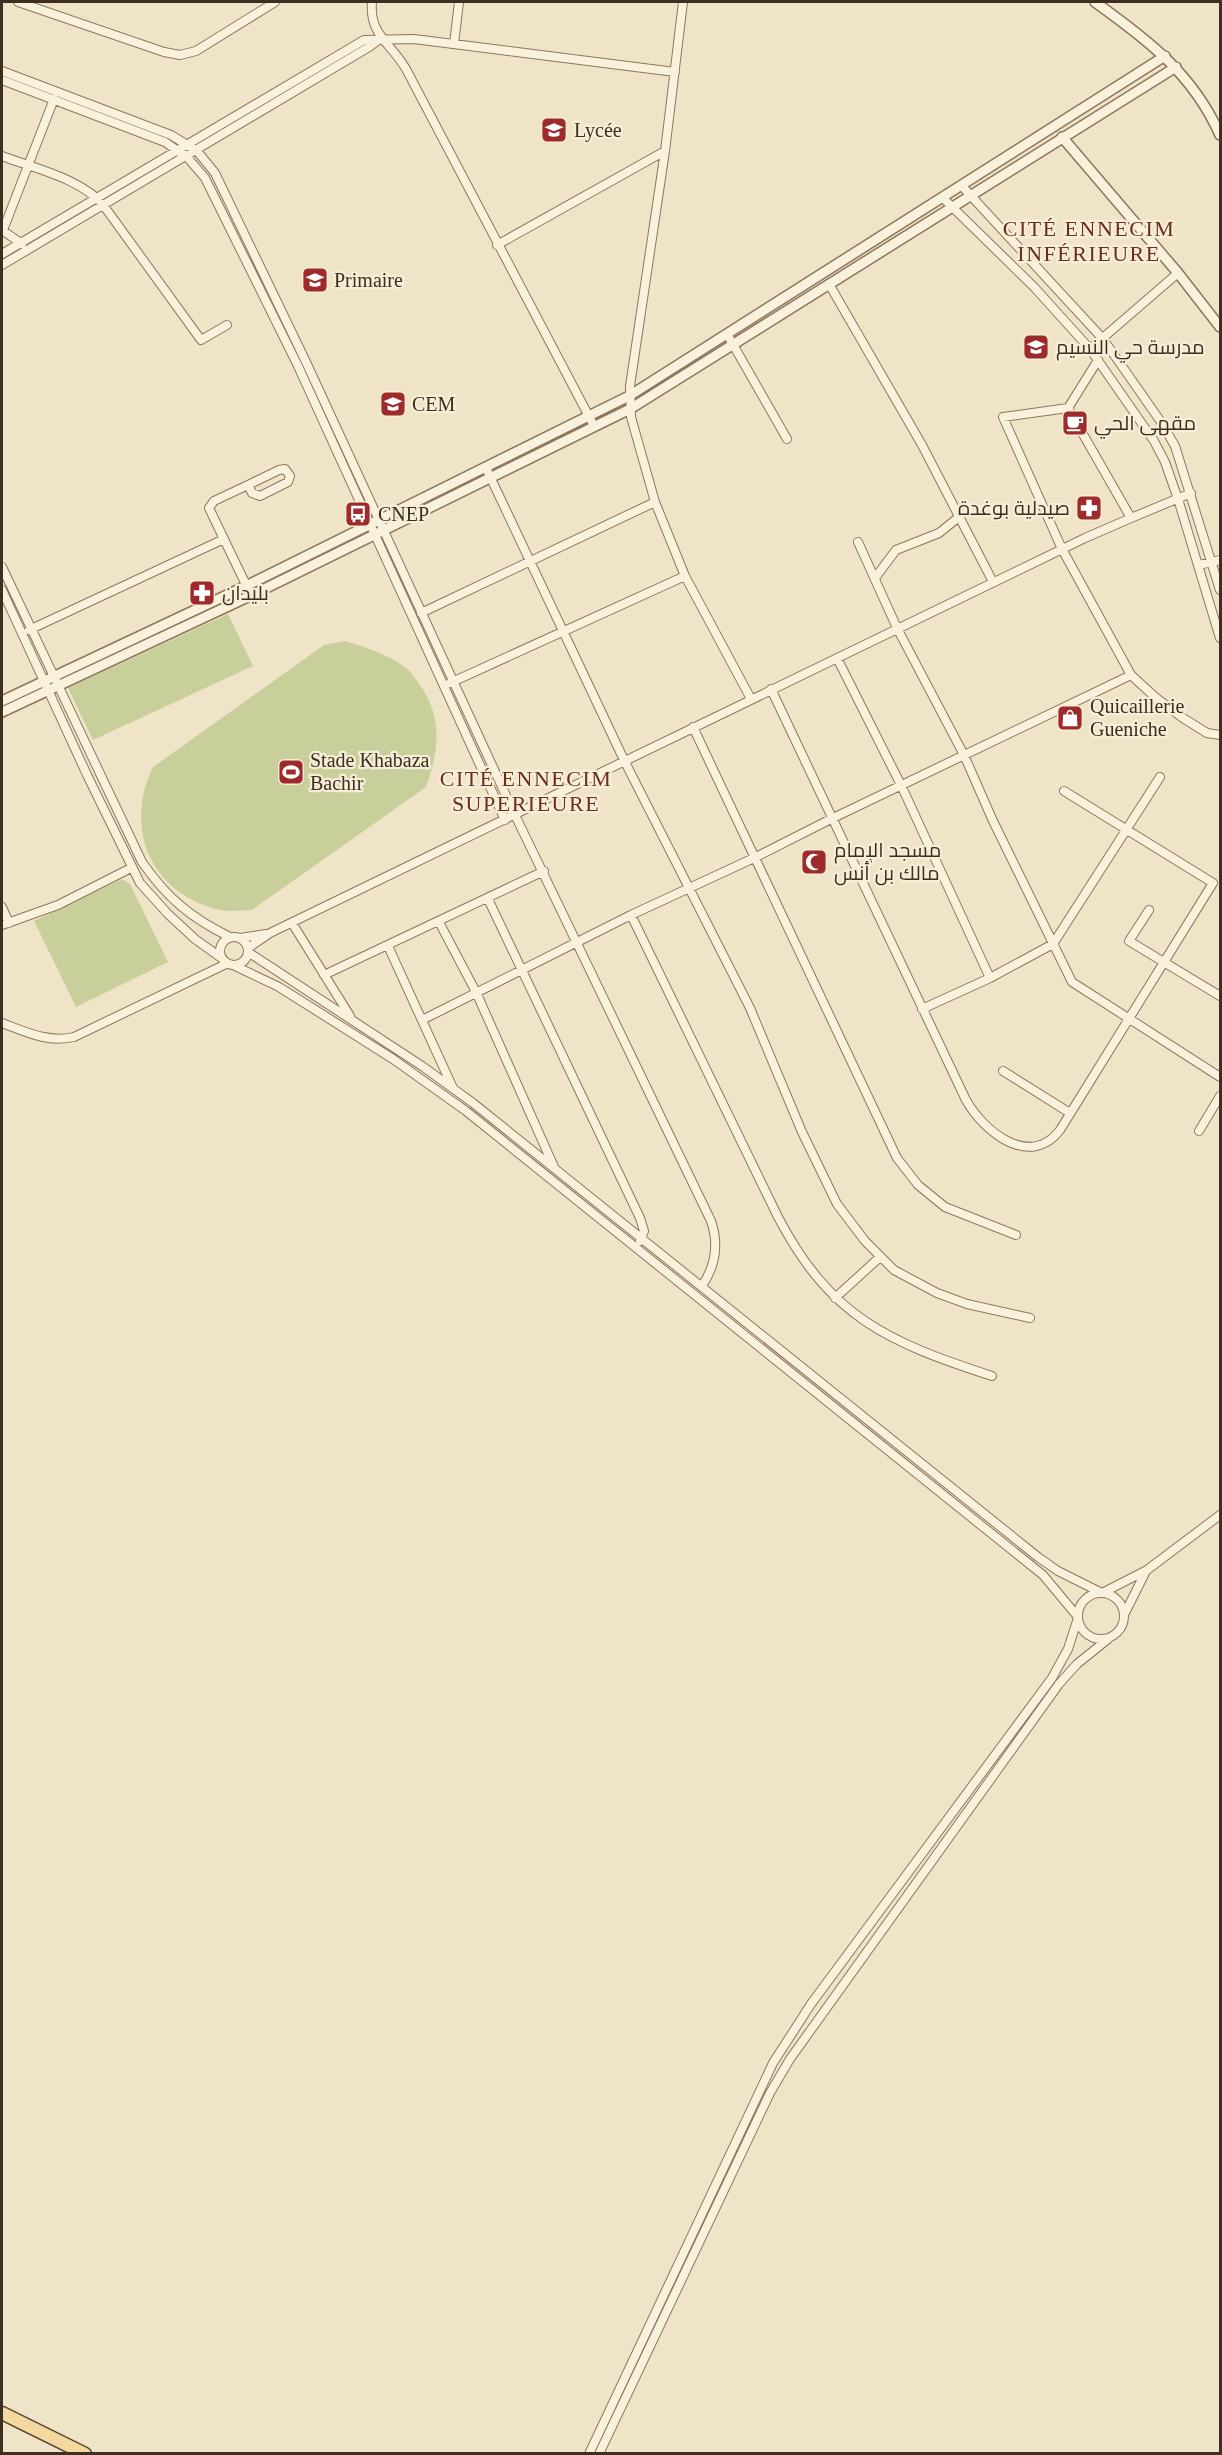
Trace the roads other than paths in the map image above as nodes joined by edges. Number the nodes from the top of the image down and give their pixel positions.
1 (18, 2) edge
2 (275, 2) edge
3 (372, 2) edge
4 (459, 2) edge
5 (683, 2) edge
6 (1095, 2) edge
7 (381, 38) junction
8 (454, 44) junction
9 (1165, 57) junction
10 (1176, 67) junction
11 (2, 71) edge
12 (675, 72) junction
13 (2, 80) edge
14 (54, 99) junction
15 (1052, 128) junction
16 (1221, 135) edge
17 (1061, 138) junction
18 (190, 145) junction
19 (179, 151) junction
20 (197, 151) junction
21 (665, 151) junction
22 (2, 156) edge
23 (187, 157) junction
24 (29, 167) junction
25 (961, 185) junction
26 (971, 195) junction
27 (943, 198) junction
28 (99, 199) junction
29 (104, 206) junction
30 (952, 207) junction
31 (2, 230) edge
32 (21, 242) junction
33 (497, 245) junction
34 (27, 250) junction
35 (2, 254) edge
36 (2, 265) edge
37 (833, 267) junction
38 (1178, 273) junction
39 (818, 277) junction
40 (839, 278) junction
41 (826, 286) junction
42 (227, 325) dead end
43 (1221, 327) edge
44 (727, 334) junction
45 (1103, 339) junction
46 (734, 345) junction
47 (1090, 350) junction
48 (1098, 360) junction
49 (629, 396) junction
50 (1068, 408) junction
51 (630, 409) junction
52 (589, 416) junction
53 (594, 426) junction
54 (787, 439) dead end
55 (488, 472) junction
56 (248, 485) junction
57 (1191, 493) junction
58 (1178, 499) junction
59 (655, 502) junction
60 (959, 517) junction
61 (1131, 518) junction
62 (382, 525) junction
63 (371, 530) junction
64 (224, 539) junction
65 (858, 542) dead end
66 (1062, 549) junction
67 (530, 560) junction
68 (1221, 560) edge
69 (1212, 562) junction
70 (1198, 565) junction
71 (2, 567) edge
72 (685, 576) junction
73 (875, 578) junction
74 (993, 582) junction
75 (2, 590) edge
76 (249, 590) junction
77 (1221, 590) edge
78 (421, 614) junction
79 (897, 628) junction
80 (32, 629) junction
81 (562, 632) junction
82 (22, 633) junction
83 (1221, 638) edge
84 (837, 657) junction
85 (1131, 675) junction
86 (57, 680) junction
87 (452, 682) junction
88 (47, 685) junction
89 (443, 686) junction
90 (771, 689) junction
91 (751, 699) junction
92 (2, 701) edge
93 (2, 712) edge
94 (693, 727) junction
95 (1221, 735) edge
96 (964, 755) junction
97 (624, 760) junction
98 (1160, 777) dead end
99 (901, 785) junction
100 (1064, 791) dead end
101 (515, 815) junction
102 (831, 819) junction
103 (505, 820) junction
104 (1127, 830) junction
105 (754, 858) junction
106 (131, 868) junction
107 (544, 871) junction
108 (688, 888) junction
109 (488, 899) junction
110 (2, 907) edge
111 (1149, 910) dead end
112 (631, 915) junction
113 (439, 922) junction
114 (292, 923) junction
115 (5, 924) edge
116 (270, 933) junction
117 (230, 937) junction
118 (240, 938) junction
119 (577, 942) junction
120 (1053, 944) junction
121 (388, 946) junction
122 (248, 950) junction
123 (220, 957) junction
124 (1163, 963) junction
125 (226, 964) junction
126 (235, 966) junction
127 (523, 970) junction
128 (324, 975) junction
129 (990, 978) junction
130 (476, 992) junction
131 (1221, 996) edge
132 (922, 1009) junction
133 (1129, 1018) junction
134 (352, 1020) junction
135 (422, 1020) junction
136 (2, 1023) edge
137 (1003, 1071) dead end
138 (1221, 1077) edge
139 (453, 1089) junction
140 (1221, 1096) edge
141 (1070, 1113) junction
142 (1199, 1131) dead end
143 (554, 1168) junction
144 (1016, 1235) dead end
145 (642, 1238) junction
146 (636, 1247) junction
147 (880, 1257) junction
148 (702, 1286) junction
149 (835, 1298) junction
150 (1030, 1318) dead end
151 (992, 1376) dead end
152 (1221, 1515) edge
153 (1147, 1570) junction
154 (1102, 1592) junction
155 (1125, 1612) junction
156 (1078, 1617) junction
157 (1108, 1639) junction
158 (811, 2004) junction
159 (824, 2014) junction
160 (800, 2020) junction
161 (813, 2028) junction
162 (2, 2413) edge
163 (86, 2454) edge
164 (589, 2454) edge
165 (599, 2454) edge

1 - 2 street
3 - 7 street
4 - 8 street
5 - 12 street
6 - 9 street
7 - 8 street
7 - 18 street
7 - 20 street
7 - 33 street
8 - 12 street
9 - 10 street
9 - 15 street
10 - 16 street
10 - 17 street
11 - 18 street
12 - 21 street
13 - 14 street
14 - 19 street
14 - 24 street
15 - 17 street
15 - 25 street
17 - 26 street
17 - 38 street
18 - 19 street
18 - 20 street
19 - 23 street
19 - 28 street
20 - 23 street
20 - 62 street
21 - 33 street
21 - 49 street
22 - 24 street
23 - 29 street
23 - 63 street
24 - 28 street
24 - 31 street
25 - 26 street
25 - 27 street
26 - 30 street
26 - 45 street
27 - 30 street
27 - 37 street
28 - 29 street
28 - 32 street
29 - 34 street
29 - 42 street
30 - 40 street
30 - 47 street
31 - 32 street
32 - 34 street
32 - 35 street
33 - 52 street
34 - 36 street
37 - 39 street
37 - 40 street
38 - 43 street
38 - 45 street
39 - 41 street
39 - 44 street
40 - 41 street
41 - 46 street
41 - 60 street
44 - 46 street
44 - 49 street
45 - 47 street
45 - 57 street
46 - 51 street
46 - 54 street
47 - 48 street
48 - 50 street
48 - 58 street
49 - 51 street
49 - 52 street
50 - 61 street
50 - 66 street
51 - 53 street
51 - 59 street
52 - 53 street
52 - 55 street
53 - 55 street
55 - 62 street
55 - 67 street
56 - 56 street
56 - 64 street
57 - 58 street
57 - 69 street
58 - 61 street
58 - 70 street
59 - 67 street
59 - 72 street
60 - 73 street
60 - 74 street
61 - 66 street
62 - 63 street
62 - 78 street
63 - 76 street
63 - 89 street
64 - 76 street
64 - 80 street
65 - 73 street
66 - 74 street
66 - 85 street
67 - 78 street
67 - 81 street
68 - 69 street
69 - 70 street
69 - 77 street
70 - 83 street
71 - 80 street
72 - 81 street
72 - 91 street
73 - 79 street
74 - 79 street
75 - 82 street
76 - 86 street
78 - 87 street
79 - 84 street
79 - 96 street
80 - 82 street
80 - 86 street
81 - 87 street
81 - 97 street
82 - 88 street
84 - 90 street
84 - 99 street
85 - 95 street
85 - 96 street
86 - 88 street
86 - 117 street
87 - 89 street
87 - 101 street
88 - 92 street
88 - 93 street
88 - 106 street
89 - 103 street
90 - 91 street
90 - 102 street
91 - 94 street
94 - 97 street
94 - 105 street
96 - 99 street
96 - 120 street
97 - 101 street
97 - 108 street
98 - 104 street
99 - 102 street
99 - 129 street
100 - 104 street
101 - 103 street
101 - 107 street
102 - 105 street
102 - 132 street
103 - 114 street
104 - 120 street
104 - 124 street
105 - 108 street
105 - 144 street
106 - 115 street
106 - 123 street
107 - 109 street
107 - 119 street
108 - 112 street
108 - 147 street
109 - 113 street
109 - 127 street
110 - 115 street
111 - 124 street
112 - 119 street
112 - 149 street
113 - 121 street
113 - 130 street
114 - 116 street
114 - 128 street
116 - 118 street
116 - 122 street
117 - 118 street
117 - 123 street
118 - 122 street
119 - 127 street
119 - 148 street
120 - 129 street
120 - 133 street
121 - 128 street
121 - 135 street
122 - 126 street
122 - 134 street
123 - 125 street
124 - 131 street
124 - 133 street
125 - 126 street
125 - 136 street
126 - 146 street
127 - 130 street
127 - 145 street
128 - 134 street
129 - 132 street
130 - 135 street
130 - 143 street
132 - 141 street
133 - 138 street
133 - 141 street
134 - 139 street
135 - 139 street
137 - 141 street
139 - 143 street
140 - 142 street
143 - 145 street
145 - 146 street
145 - 148 street
146 - 156 street
147 - 149 street
147 - 150 street
148 - 154 street
149 - 151 street
152 - 153 street
153 - 154 street
153 - 155 street
154 - 155 street
154 - 156 street
155 - 157 street
156 - 157 street
156 - 158 street
157 - 159 street
158 - 159 street
158 - 160 street
159 - 161 street
160 - 161 street
160 - 164 street
161 - 165 street
162 - 163 main road

